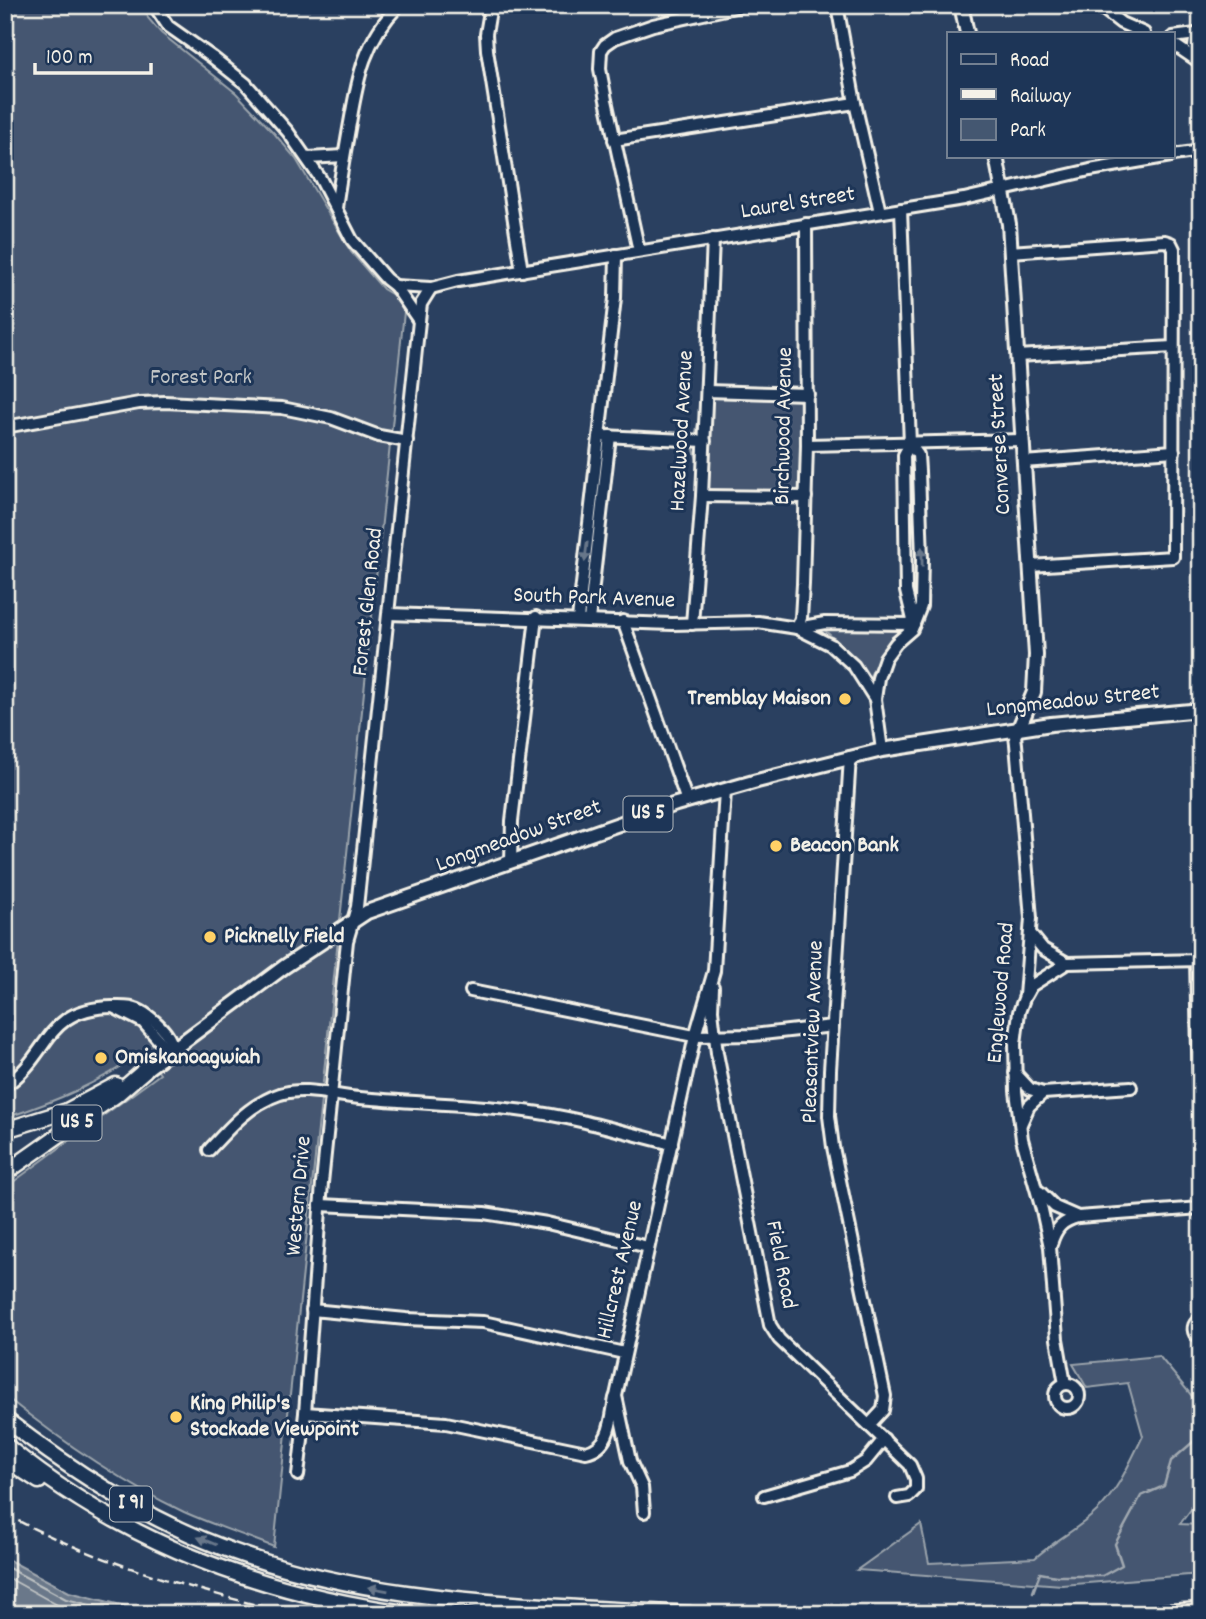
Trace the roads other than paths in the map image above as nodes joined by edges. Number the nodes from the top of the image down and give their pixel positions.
1 (154, 5) edge
2 (399, 5) edge
3 (744, 5) edge
4 (837, 5) edge
5 (961, 5) edge
6 (1098, 5) edge
7 (489, 8) edge
8 (967, 32) edge
9 (1142, 32) edge
10 (1198, 34) edge
11 (1174, 37) edge
12 (1174, 45) edge
13 (1201, 62) edge
14 (855, 103) junction
15 (614, 140) junction
16 (1201, 151) edge
17 (344, 156) junction
18 (1174, 156) edge
19 (308, 158) junction
20 (996, 158) edge
21 (1160, 158) edge
22 (1003, 190) junction
23 (336, 208) junction
24 (901, 209) junction
25 (880, 212) junction
26 (806, 224) junction
27 (713, 239) junction
28 (639, 251) junction
29 (1010, 251) junction
30 (616, 255) junction
31 (522, 271) junction
32 (395, 286) junction
33 (431, 288) junction
34 (418, 321) junction
35 (1173, 346) junction
36 (1017, 356) junction
37 (707, 391) junction
38 (808, 394) junction
39 (5, 427) edge
40 (605, 436) junction
41 (407, 440) junction
42 (1022, 440) junction
43 (705, 441) junction
44 (910, 444) junction
45 (807, 445) junction
46 (1174, 451) junction
47 (1023, 461) junction
48 (702, 496) junction
49 (806, 497) junction
50 (1030, 566) junction
51 (389, 614) junction
52 (536, 617) junction
53 (584, 619) junction
54 (623, 621) junction
55 (692, 624) junction
56 (914, 624) junction
57 (797, 628) junction
58 (875, 699) junction
59 (1201, 710) edge
60 (1019, 728) junction
61 (883, 750) junction
62 (850, 757) junction
63 (725, 790) junction
64 (687, 801) junction
65 (511, 862) junction
66 (353, 922) junction
67 (1030, 933) junction
68 (1199, 960) edge
69 (1067, 963) junction
70 (714, 971) junction
71 (471, 991) dead end
72 (1025, 996) junction
73 (833, 1026) junction
74 (695, 1036) junction
75 (715, 1036) junction
76 (173, 1049) junction
77 (145, 1070) junction
78 (1015, 1072) junction
79 (5, 1086) edge
80 (1131, 1087) dead end
81 (1043, 1093) junction
82 (326, 1094) junction
83 (1020, 1126) junction
84 (5, 1130) edge
85 (672, 1144) junction
86 (209, 1150) dead end
87 (5, 1173) edge
88 (1035, 1185) junction
89 (1201, 1188) edge
90 (320, 1205) junction
91 (1201, 1208) edge
92 (1078, 1217) junction
93 (648, 1247) junction
94 (1050, 1247) junction
95 (312, 1310) junction
96 (1201, 1319) edge
97 (1201, 1337) edge
98 (624, 1353) junction
99 (1065, 1384) dead end
100 (615, 1396) junction
101 (305, 1413) junction
102 (5, 1419) edge
103 (870, 1424) junction
104 (884, 1439) junction
105 (5, 1445) edge
106 (5, 1459) edge
107 (298, 1475) dead end
108 (764, 1496) dead end
109 (897, 1498) dead end
110 (83, 1502) junction
111 (645, 1512) dead end
112 (1201, 1610) edge
113 (412, 1614) edge
114 (690, 1614) edge
115 (1138, 1614) edge

1 - 19 street
2 - 17 street
3 - 15 street
4 - 14 street
5 - 8 main road
6 - 9 street
7 - 31 street
10 - 11 street
10 - 13 street
12 - 13 street
14 - 15 street
14 - 25 street
15 - 28 street
16 - 18 street, Laurel Street
17 - 19 street
17 - 23 street
19 - 23 street
20 - 22 main road, Converse Street
21 - 22 street, Laurel Street
22 - 24 street, Laurel Street
22 - 29 main road, Converse Street
23 - 32 street
24 - 25 street, Laurel Street
24 - 44 street
25 - 26 street, Laurel Street
26 - 27 street, Laurel Street
26 - 38 street, Birchwood Avenue
27 - 28 street, Laurel Street
27 - 37 street, Hazelwood Avenue
28 - 30 street, Laurel Street
29 - 35 street
29 - 36 main road, Converse Street
30 - 31 street, Laurel Street
30 - 40 street
31 - 33 street, Laurel Street
32 - 33 street, Laurel Street
32 - 34 street
33 - 34 street, Forest Glen Road
34 - 41 street, Forest Glen Road
35 - 36 street
35 - 46 street
36 - 42 main road, Converse Street
37 - 38 street
37 - 43 street, Hazelwood Avenue
38 - 45 street, Birchwood Avenue
39 - 41 street
40 - 43 street
40 - 53 street
41 - 51 street, Forest Glen Road
42 - 44 street
42 - 47 main road, Converse Street
43 - 48 street, Hazelwood Avenue
44 - 45 street
44 - 56 street
56 -> 44 street
45 - 49 street, Birchwood Avenue
46 - 47 street
46 - 50 street
47 - 50 main road, Converse Street
48 - 49 street
48 - 55 street, Hazelwood Avenue
49 - 57 street, Birchwood Avenue
50 - 60 main road, Converse Street
51 - 52 street, South Park Avenue
51 - 66 street, Forest Glen Road
52 - 53 street, South Park Avenue
52 - 65 street
53 - 54 street, South Park Avenue
54 - 55 street, South Park Avenue
54 - 64 street
55 - 57 street, South Park Avenue
56 - 57 street, South Park Avenue
56 - 58 street
57 - 58 street, South Park Avenue
58 - 61 street, South Park Avenue
59 - 60 main road, Longmeadow Street / US 5
60 - 61 main road, Longmeadow Street / US 5
60 - 67 street, Englewood Road
61 - 62 main road, Longmeadow Street / US 5
62 - 63 main road, Longmeadow Street / US 5
62 - 73 street, Pleasantview Avenue
63 - 64 main road, Longmeadow Street / US 5
63 - 70 street, Field Road
64 - 65 main road, Longmeadow Street / US 5
65 - 66 main road, Longmeadow Street / US 5
66 - 76 main road, Longmeadow Street / US 5
66 - 82 street, Western Drive
67 - 69 street
67 - 72 street, Englewood Road
68 - 69 street
68 - 89 street
69 - 72 street
70 - 74 street, Field Road
70 - 75 street, Field Road
71 - 74 street
72 - 78 street, Englewood Road
73 - 75 street
73 - 103 street, Pleasantview Avenue
74 - 75 street
74 - 85 street, Hillcrest Avenue
75 - 103 street, Field Road
76 - 77 main road, Longmeadow Street / US 5
76 - 79 street
77 - 84 highway, US 5
77 - 87 highway, US 5
78 - 81 street
78 - 83 street, Englewood Road
80 - 81 street
81 - 83 street
82 - 85 street
82 - 86 street
82 - 90 street, Western Drive
83 - 88 street, Englewood Road
85 - 93 street, Hillcrest Avenue
88 - 92 street
88 - 94 street, Englewood Road
90 - 93 street
90 - 95 street, Western Drive
91 - 92 street
92 - 94 street
93 - 98 street, Hillcrest Avenue
94 - 99 street, Englewood Road
95 - 98 street
95 - 101 street, Western Drive
96 - 97 street
98 - 100 street, Hillcrest Avenue
100 - 101 street
100 - 111 street, Hillcrest Avenue
101 - 107 street, Western Drive
114 -> 102 highway, I 91
103 - 104 street, Field Road
104 - 108 street
104 - 109 street, Field Road
105 - 110 highway, I 91
106 - 110 highway
110 - 113 highway, I 91
112 - 115 highway

